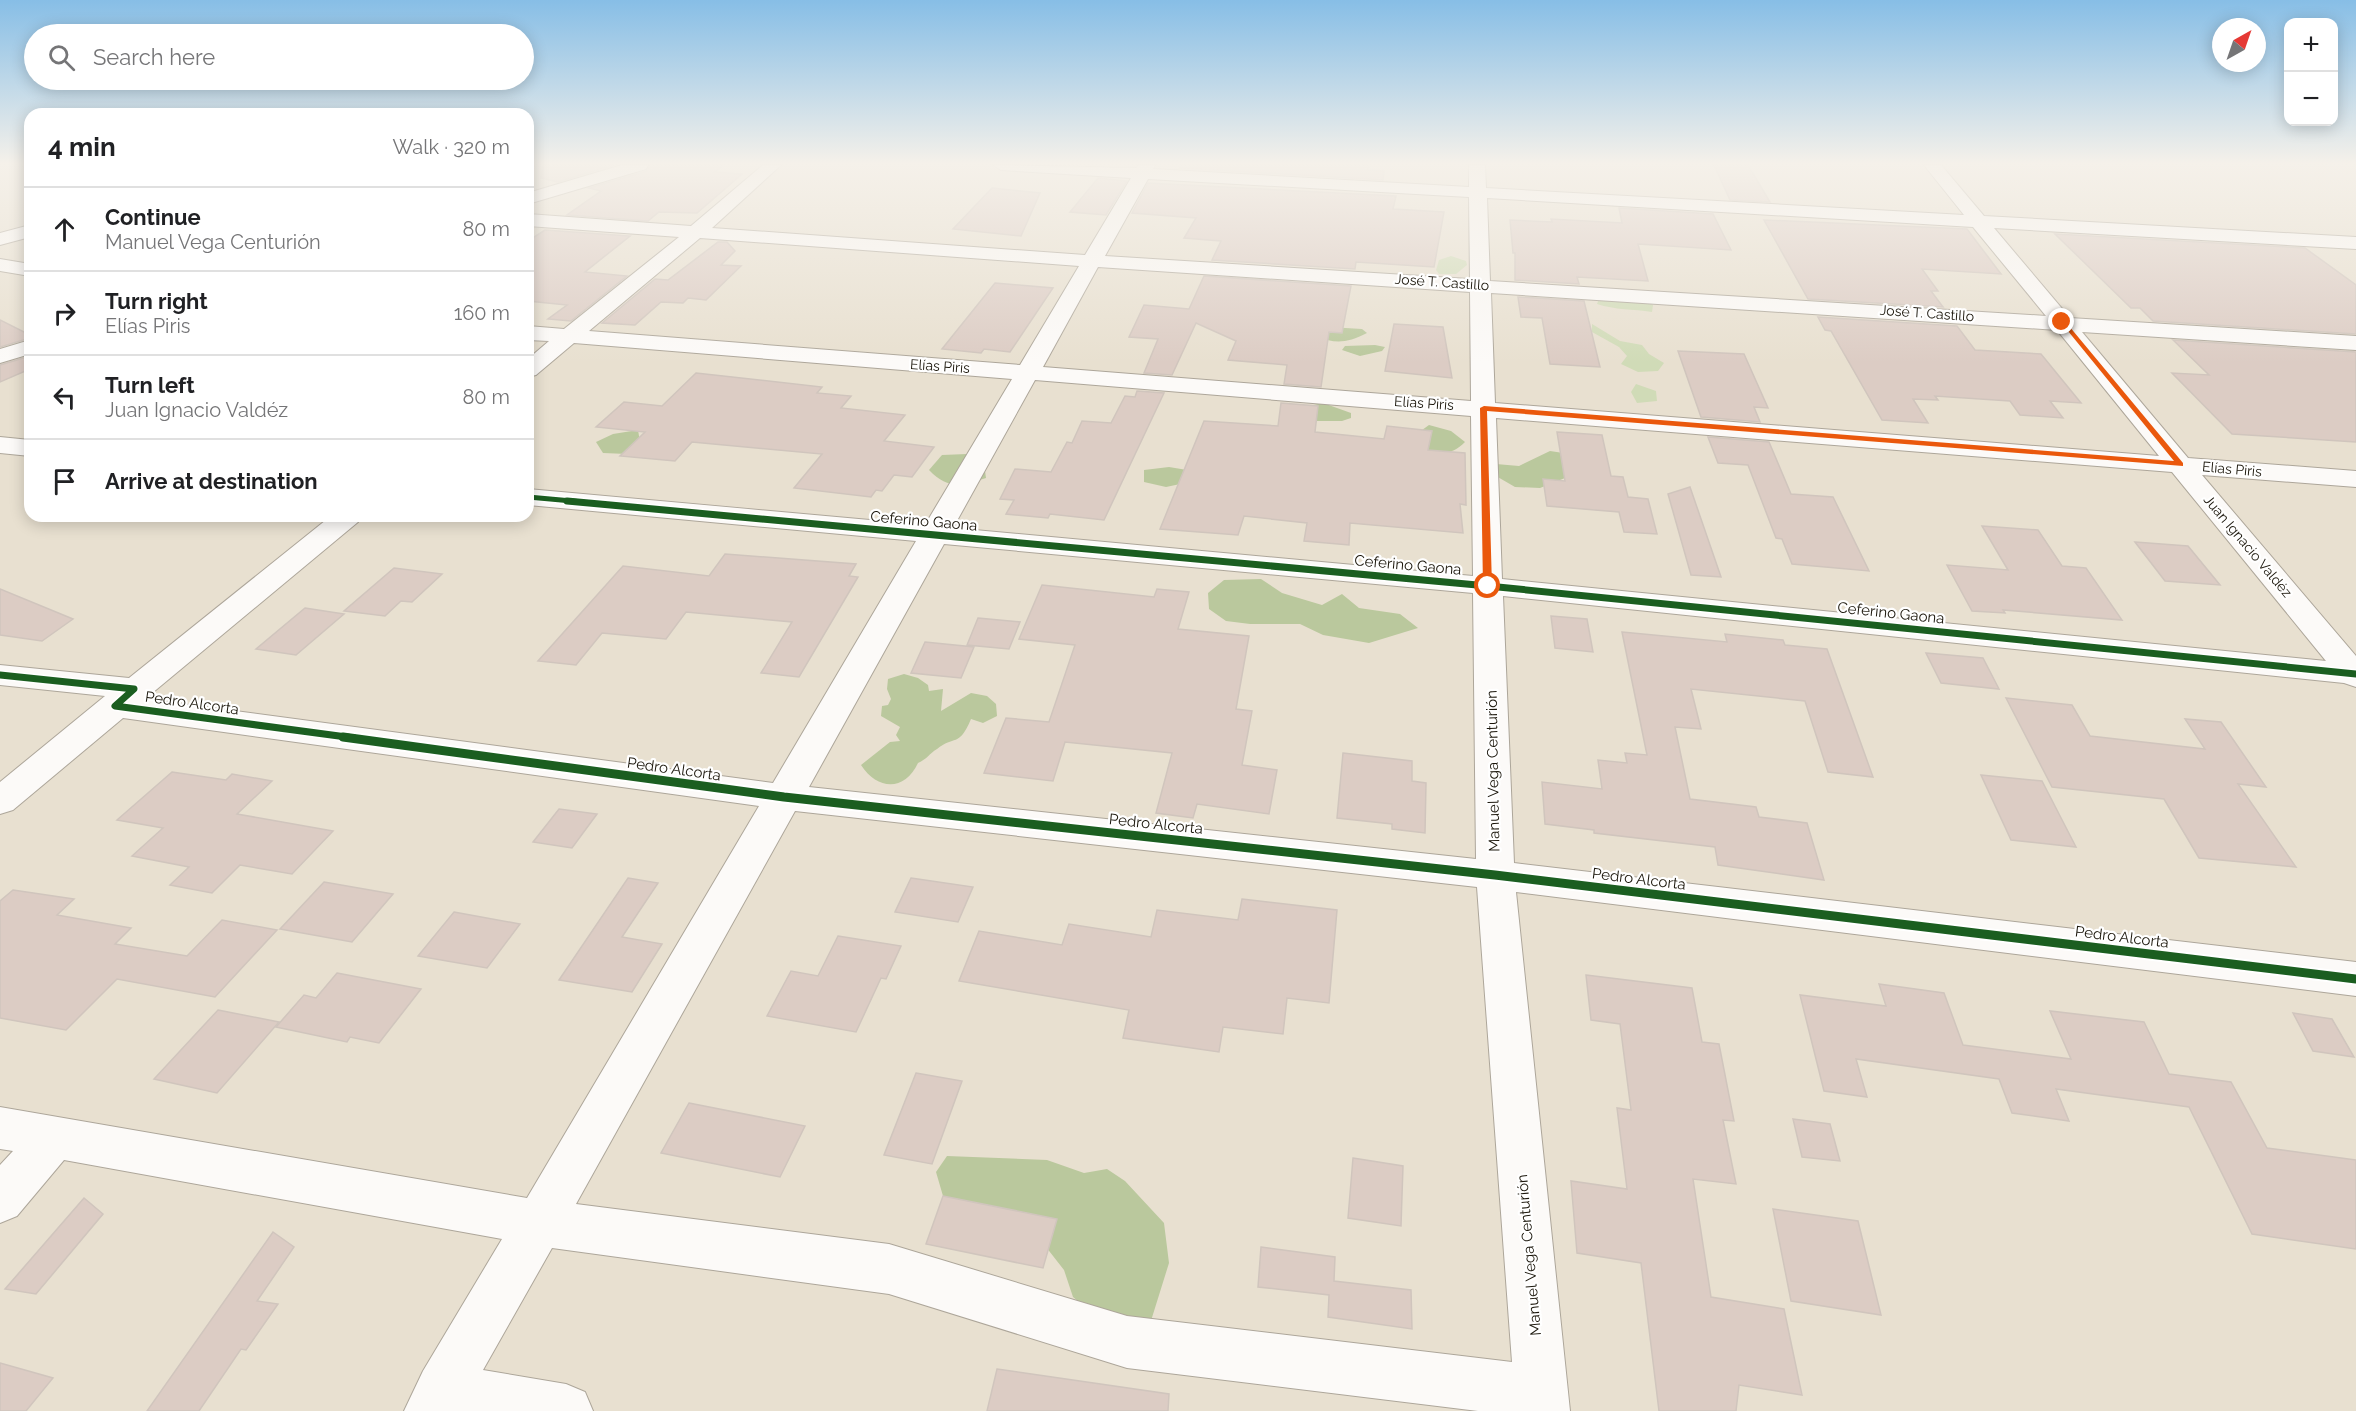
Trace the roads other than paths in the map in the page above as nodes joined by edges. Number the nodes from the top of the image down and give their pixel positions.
1 (680, 231) edge
2 (1109, 231) edge
3 (1479, 231) edge
4 (1985, 231) edge
5 (2147, 231) edge
6 (696, 232) junction
7 (24, 233) edge
8 (0, 239) edge
9 (2356, 243) edge
10 (1092, 261) junction
11 (0, 265) edge
12 (24, 269) edge
13 (1481, 285) junction
14 (2062, 322) junction
15 (534, 334) edge
16 (571, 337) junction
17 (2356, 343) edge
18 (24, 349) edge
19 (0, 356) edge
20 (534, 365) edge
21 (1029, 372) junction
22 (1484, 408) junction
23 (0, 445) edge
24 (24, 447) edge
25 (2180, 464) junction
26 (2356, 479) edge
27 (534, 497) edge
28 (341, 522) edge
29 (935, 536) junction
30 (1488, 586) junction
31 (0, 675) edge
32 (2355, 675) edge
33 (115, 706) junction
34 (784, 797) junction
35 (0, 801) edge
36 (1495, 875) junction
37 (2356, 980) edge
38 (0, 1128) edge
39 (53, 1139) junction
40 (0, 1200) edge
41 (540, 1223) junction
42 (437, 1401) edge
43 (1542, 1401) edge
44 (566, 1411) edge

1 - 6 street, José T. Castillo
2 - 10 street
3 - 13 street, Manuel Vega Centurión
4 - 14 street, Juan Ignacio Valdéz
5 - 9 street
6 - 10 street, José T. Castillo
6 - 16 street
7 - 8 street
10 - 13 street, José T. Castillo
10 - 21 street
11 - 12 street
13 - 14 street, José T. Castillo
13 - 22 street, Manuel Vega Centurión
14 - 17 street, José T. Castillo
14 - 25 street, Juan Ignacio Valdéz
15 - 16 street, Elías Piris
16 - 20 street
16 - 21 street, Elías Piris
18 - 19 street
21 - 22 street, Elías Piris
21 - 29 street
22 - 25 street, Elías Piris
22 - 30 street, Manuel Vega Centurión
23 - 24 street
25 - 26 street, Elías Piris
25 - 32 street, Juan Ignacio Valdéz
27 - 29 street, Ceferino Gaona
28 - 33 street
29 - 30 street, Ceferino Gaona
29 - 34 street
30 - 32 street, Ceferino Gaona
30 - 36 street, Manuel Vega Centurión
31 - 33 street, Pedro Alcorta
33 - 34 street, Pedro Alcorta
33 - 35 street
34 - 36 street, Pedro Alcorta
34 - 41 street
36 - 37 street, Pedro Alcorta
36 - 43 street, Manuel Vega Centurión
38 - 39 street
39 - 40 street
39 - 41 street
41 - 42 street
41 - 43 street
42 - 44 street

